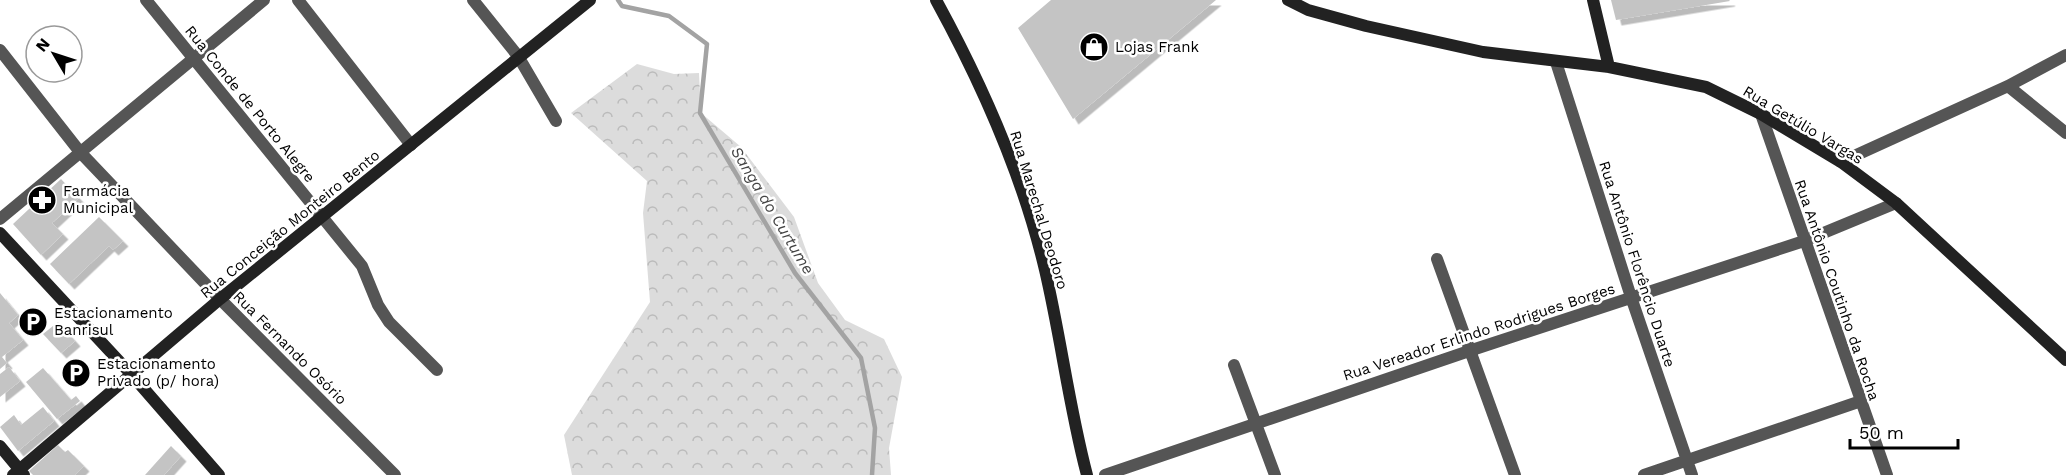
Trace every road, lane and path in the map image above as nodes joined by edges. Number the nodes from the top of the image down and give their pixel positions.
1 (146, 0) edge
2 (264, 0) edge
3 (298, 0) edge
4 (473, 0) edge
5 (590, 0) edge
6 (1288, 0) edge
7 (1593, 0) edge
8 (940, 2) edge
9 (0, 50) edge
10 (2066, 55) edge
11 (518, 56) junction
12 (194, 60) junction
13 (1556, 62) junction
14 (1609, 67) junction
15 (2008, 86) junction
16 (1761, 114) junction
17 (556, 121) dead end
18 (2066, 133) edge
19 (411, 145) junction
20 (80, 152) junction
21 (1841, 162) junction
22 (1896, 203) junction
23 (323, 217) junction
24 (0, 219) edge
25 (0, 233) edge
26 (1804, 241) junction
27 (1437, 259) dead end
28 (1631, 297) junction
29 (220, 299) junction
30 (1472, 350) junction
31 (2066, 360) edge
32 (1234, 365) dead end
33 (437, 370) dead end
34 (131, 374) junction
35 (1860, 401) junction
36 (1257, 422) junction
37 (0, 446) edge
38 (1687, 460) junction
39 (19, 473) edge
40 (219, 475) edge
41 (395, 475) edge
42 (1087, 475) edge
43 (1105, 475) edge
44 (1275, 475) edge
45 (1515, 475) edge
46 (1644, 475) edge
47 (1692, 475) edge
48 (1887, 475) edge

1 - 12 street, Rua Conde de Porto Alegre
2 - 12 street
3 - 19 street
4 - 11 street
5 - 11 street, Rua Conceição Monteiro Bento
6 - 13 street, Rua Getúlio Vargas
7 - 14 street
8 - 42 street, Rua Marechal Deodoro
9 - 20 street, Rua Fernando Osório
10 - 15 street
11 - 17 street
11 - 19 street, Rua Conceição Monteiro Bento
12 - 20 street
12 - 23 street, Rua Conde de Porto Alegre
13 - 14 street, Rua Getúlio Vargas
13 - 28 street, Rua Antônio Florêncio Duarte
14 - 16 street, Rua Getúlio Vargas
15 - 18 street
15 - 21 street
16 - 21 street, Rua Getúlio Vargas
16 - 26 street, Rua Antônio Coutinho da Rocha
19 - 23 street, Rua Conceição Monteiro Bento
20 - 24 street
20 - 29 street, Rua Fernando Osório
21 - 22 street, Rua Getúlio Vargas
22 - 26 street, Rua Vereador Erlindo Rodrigues Borges
22 - 31 street, Rua Getúlio Vargas
23 - 29 street, Rua Conceição Monteiro Bento
23 - 33 street, Rua Conde de Porto Alegre
25 - 34 street
26 - 28 street, Rua Vereador Erlindo Rodrigues Borges
26 - 35 street, Rua Antônio Coutinho da Rocha
27 - 30 street
28 - 30 street, Rua Vereador Erlindo Rodrigues Borges
28 - 38 street, Rua Antônio Florêncio Duarte
29 - 34 street, Rua Conceição Monteiro Bento
29 - 41 street, Rua Fernando Osório
30 - 36 street, Rua Vereador Erlindo Rodrigues Borges
30 - 45 street
32 - 36 street
34 - 39 street, Rua Conceição Monteiro Bento
34 - 40 street
35 - 38 street
35 - 48 street, Rua Antônio Coutinho da Rocha
36 - 43 street, Rua Vereador Erlindo Rodrigues Borges
36 - 44 street
37 - 39 street
38 - 46 street
38 - 47 street, Rua Antônio Florêncio Duarte

